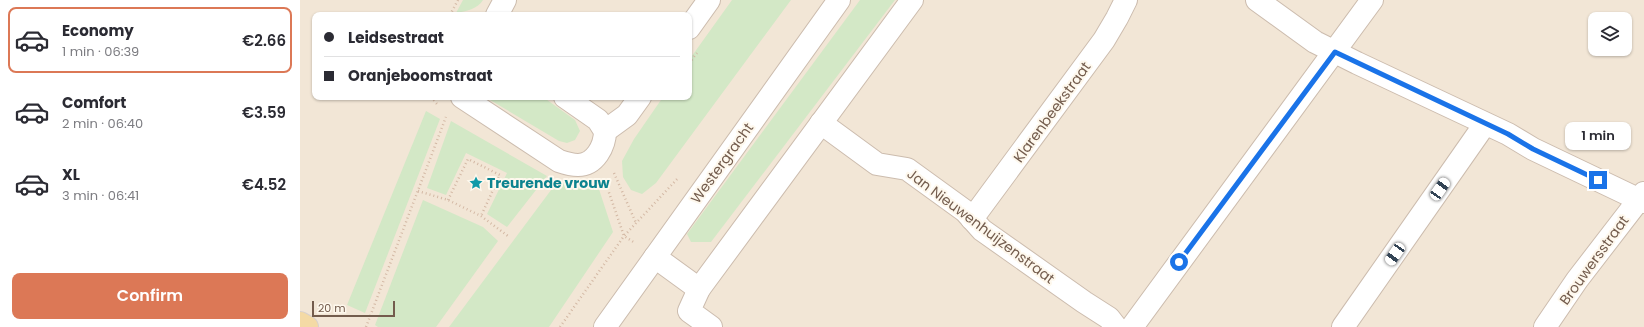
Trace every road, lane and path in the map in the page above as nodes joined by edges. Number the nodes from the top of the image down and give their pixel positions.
1 (458, 0) edge
2 (505, 0) edge
3 (709, 0) edge
4 (839, 0) edge
5 (912, 0) edge
6 (1126, 0) edge
7 (1257, 0) edge
8 (1372, 0) edge
9 (452, 12) edge
10 (499, 12) edge
11 (692, 24) edge
12 (1335, 52) junction
13 (569, 100) edge
14 (638, 100) edge
15 (455, 105) edge
16 (821, 123) junction
17 (1485, 124) junction
18 (605, 131) junction
19 (604, 162) junction
20 (418, 190) junction
21 (1642, 198) edge
22 (448, 200) junction
23 (480, 216) junction
24 (972, 219) junction
25 (636, 223) dead end
26 (508, 236) dead end
27 (655, 257) junction
28 (699, 289) junction
29 (300, 323) edge
30 (709, 326) edge
31 (307, 327) edge
32 (366, 327) edge
33 (606, 327) edge
34 (1116, 327) edge
35 (1132, 327) edge
36 (1343, 327) edge
37 (1545, 327) edge

1 - 9 path
2 - 10 street
3 - 11 street
4 - 27 street, Westergracht
5 - 16 street
6 - 24 street, Klarenbeekstraat
7 - 12 street
8 - 12 street
12 - 17 street
12 - 35 street
13 - 18 street
14 - 18 street
15 - 19 street
15 - 20 path
16 - 24 street, Jan Nieuwenhuijzenstraat
16 - 28 street
17 - 21 street
17 - 36 street
18 - 19 street
19 - 25 path
19 - 27 path
20 - 22 path
20 - 32 path
21 - 37 street, Brouwersstraat
22 - 23 path
22 - 23 path
23 - 26 path
24 - 34 street, Jan Nieuwenhuijzenstraat
27 - 28 street
27 - 33 street, Westergracht
28 - 30 street
29 - 31 main road

